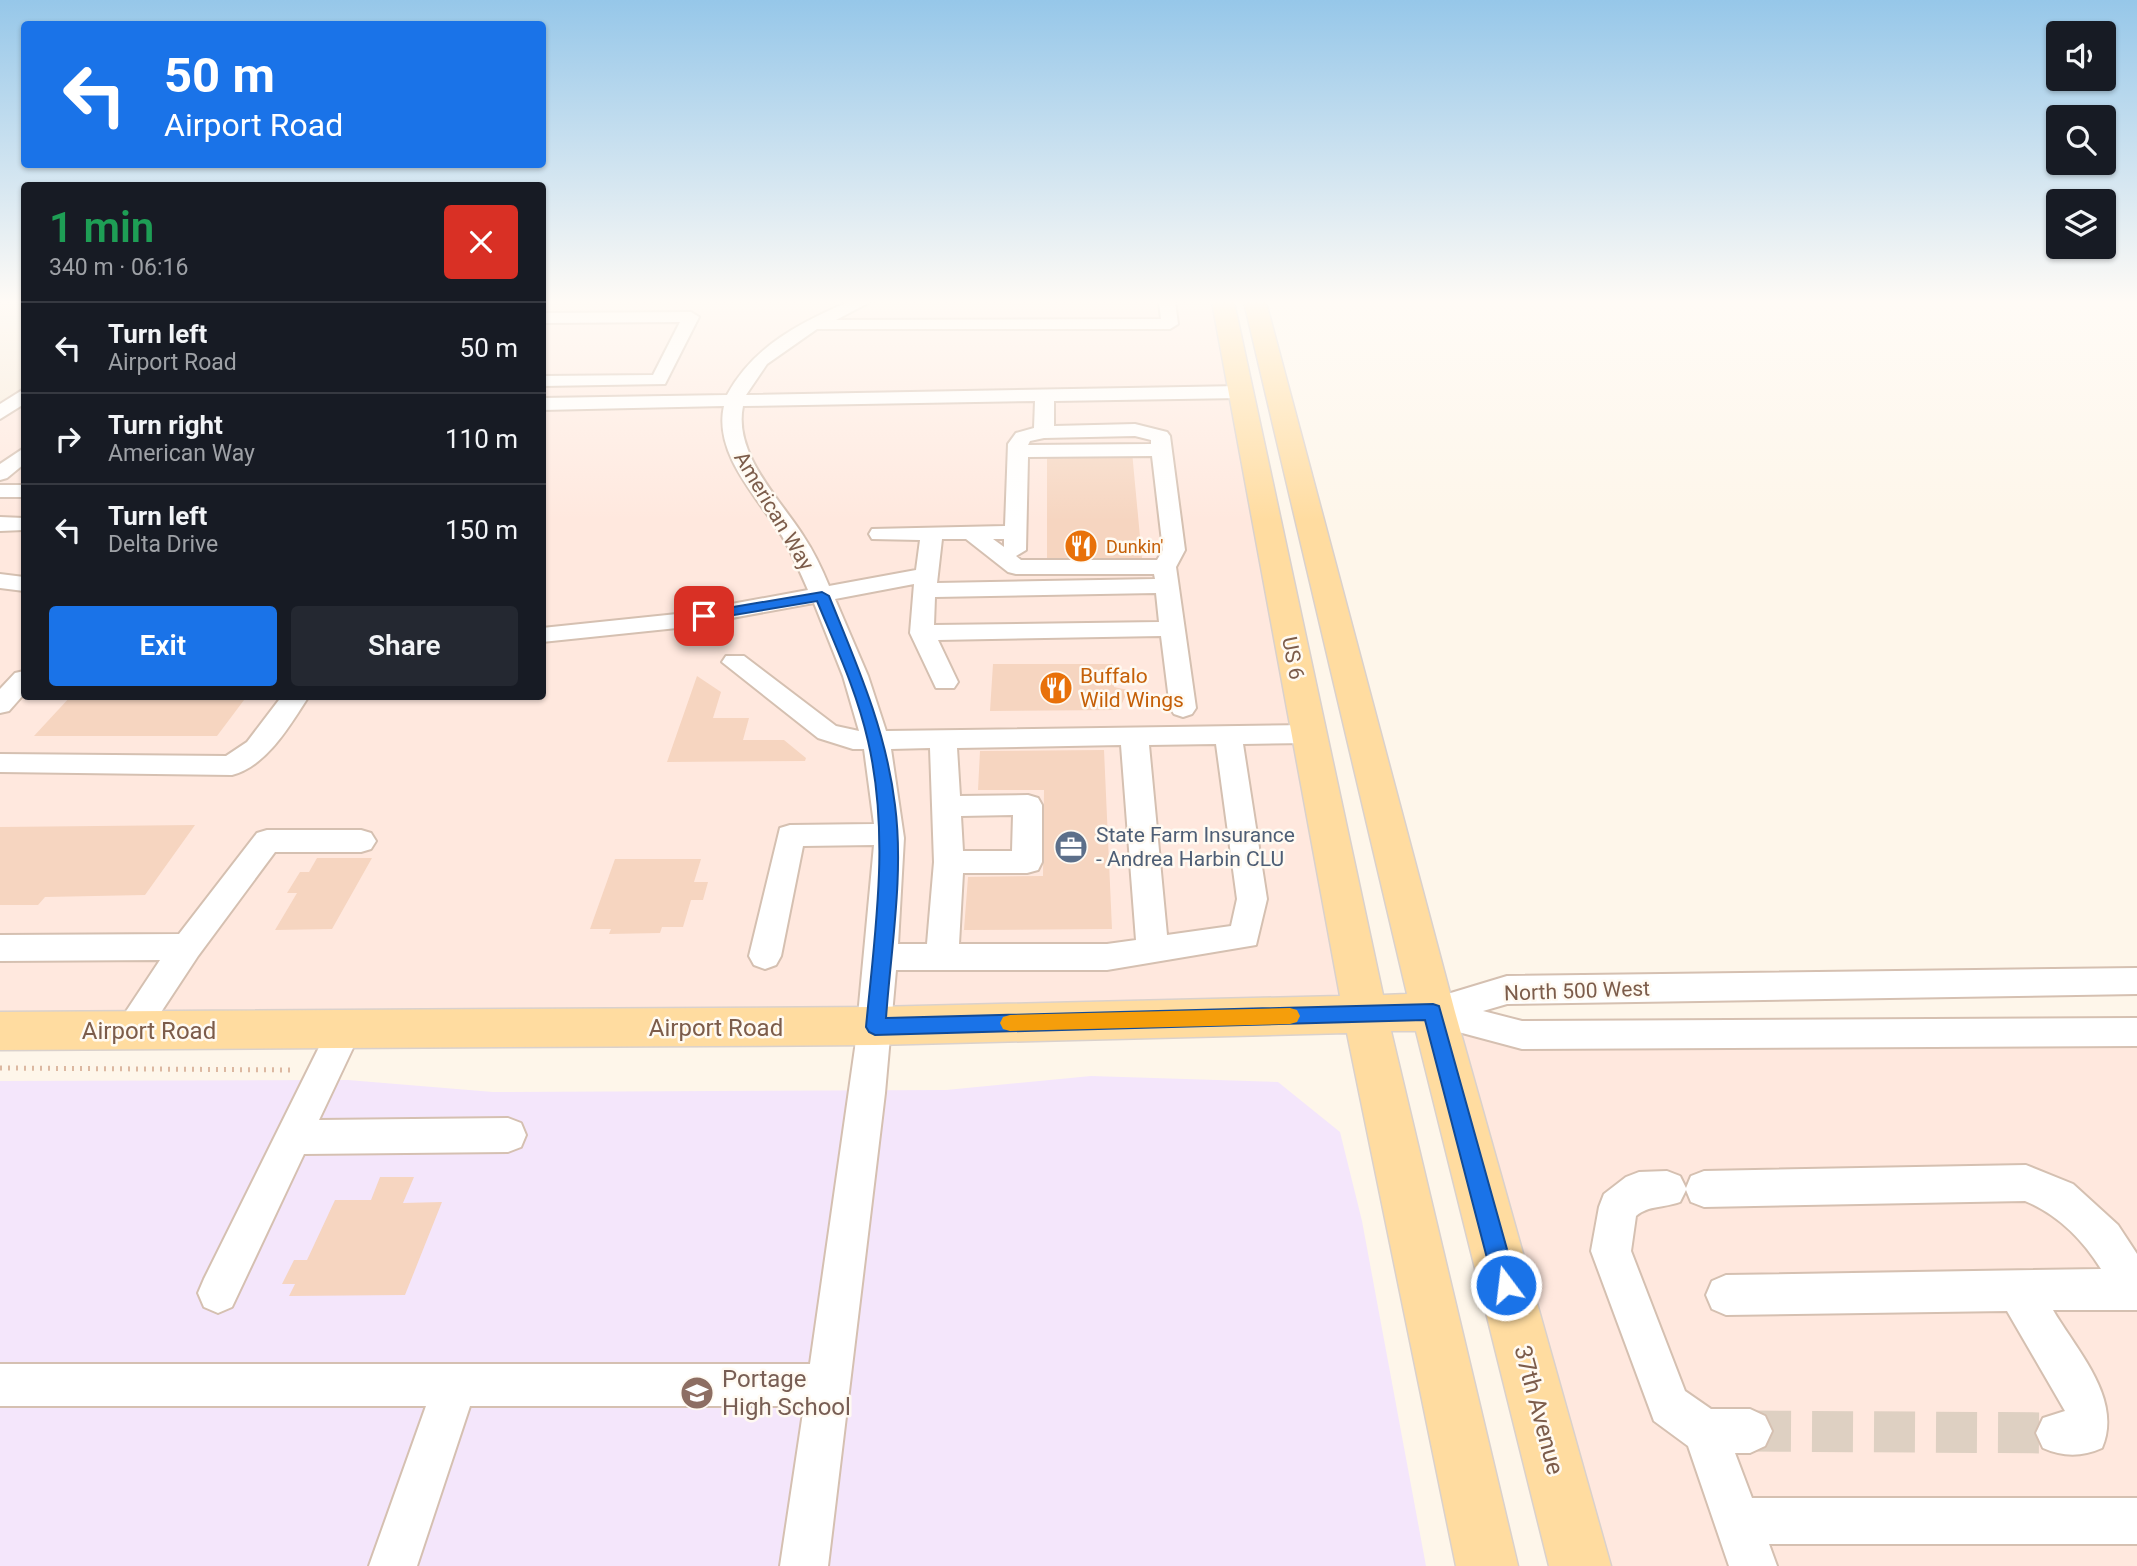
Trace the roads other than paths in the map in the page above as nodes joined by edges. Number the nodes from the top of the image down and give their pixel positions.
1 (661, 375) edge
2 (748, 375) edge
3 (1237, 375) edge
4 (1273, 375) edge
5 (659, 380) junction
6 (546, 381) edge
7 (21, 397) edge
8 (1242, 398) junction
9 (1045, 399) junction
10 (735, 401) junction
11 (670, 403) junction
12 (546, 404) edge
13 (0, 413) edge
14 (1044, 432) junction
15 (1161, 450) junction
16 (1018, 451) junction
17 (21, 456) edge
18 (0, 474) edge
19 (0, 491) edge
20 (21, 491) edge
21 (0, 524) edge
22 (21, 524) edge
23 (1015, 532) junction
24 (932, 533) junction
25 (971, 533) junction
26 (880, 534) dead end
27 (1016, 567) junction
28 (1166, 577) junction
29 (0, 581) edge
30 (926, 583) junction
31 (21, 584) edge
32 (822, 596) junction
33 (1172, 629) junction
34 (922, 633) junction
35 (546, 635) edge
36 (735, 662) dead end
37 (21, 682) edge
38 (945, 682) dead end
39 (293, 700) edge
40 (0, 705) edge
41 (1184, 708) dead end
42 (1134, 734) junction
43 (1309, 734) junction
44 (1228, 737) junction
45 (943, 740) junction
46 (876, 742) junction
47 (0, 762) edge
48 (946, 806) junction
49 (888, 834) junction
50 (361, 841) dead end
51 (948, 862) junction
52 (187, 947) junction
53 (0, 948) edge
54 (1153, 951) junction
55 (765, 956) dead end
56 (942, 956) junction
57 (881, 957) junction
58 (2137, 981) edge
59 (1433, 1012) junction
60 (1365, 1013) junction
61 (875, 1027) junction
62 (0, 1031) edge
63 (130, 1031) junction
64 (344, 1031) junction
65 (2137, 1032) edge
66 (508, 1135) dead end
67 (293, 1137) junction
68 (2137, 1289) edge
69 (2018, 1291) junction
70 (218, 1293) dead end
71 (1726, 1295) dead end
72 (0, 1385) edge
73 (829, 1385) junction
74 (455, 1387) junction
75 (1705, 1431) junction
76 (1750, 1431) tunnel mouth
77 (2058, 1433) tunnel mouth
78 (1738, 1521) junction
79 (2137, 1521) edge
80 (393, 1566) edge
81 (804, 1566) edge
82 (1487, 1566) edge
83 (1580, 1566) edge
84 (1753, 1566) edge

1 - 5 street
2 - 10 street, American Way
3 - 8 main road, US 6 / US 6
4 - 59 main road, 37th Avenue
5 - 6 street
5 - 11 street
7 - 13 street
8 - 9 street
8 - 43 main road, US 6 / US 6
9 - 10 street
9 - 14 street
10 - 11 street
10 - 32 street, American Way
11 - 12 street
14 - 15 street
14 - 16 street
15 - 16 street
15 - 28 street
16 - 23 street
17 - 18 street
19 - 20 street
21 - 22 street
23 - 25 street
23 - 27 street
24 - 25 street
24 - 26 street
24 - 30 street
25 - 27 street
27 - 28 street
28 - 30 street
28 - 33 street
29 - 31 street
30 - 32 street
30 - 34 street
32 - 35 street
32 - 46 street, American Way
33 - 34 street
33 - 41 street
34 - 38 street
36 - 46 street
37 - 40 street
39 - 47 street
42 - 44 street
42 - 45 street
42 - 54 street
43 - 44 street
43 - 60 main road, US 6 / US 6
44 - 54 street
45 - 46 street
45 - 48 street
46 - 49 street, American Way
48 - 51 street
48 - 51 street
49 - 55 street
49 - 57 street, American Way
50 - 52 street
51 - 56 street
52 - 53 street
52 - 63 street
54 - 56 street
56 - 57 street
57 - 61 street, American Way
58 - 59 street, North 500 West
59 - 60 main road, Airport Road
59 - 65 street, North 500 West
59 - 83 main road, 37th Avenue
60 - 61 main road, Airport Road
60 - 82 main road, US 6
61 - 64 main road, Airport Road
61 - 73 street, American Way
62 - 63 main road, Airport Road
63 - 64 main road, Airport Road
64 - 67 street
66 - 67 street
67 - 70 street
68 - 69 street
68 - 75 street
69 - 71 street
69 - 77 street
72 - 74 street
73 - 74 street
73 - 81 street, American Way
74 - 80 street
75 - 76 street
75 - 78 street
78 - 79 street
78 - 84 street

